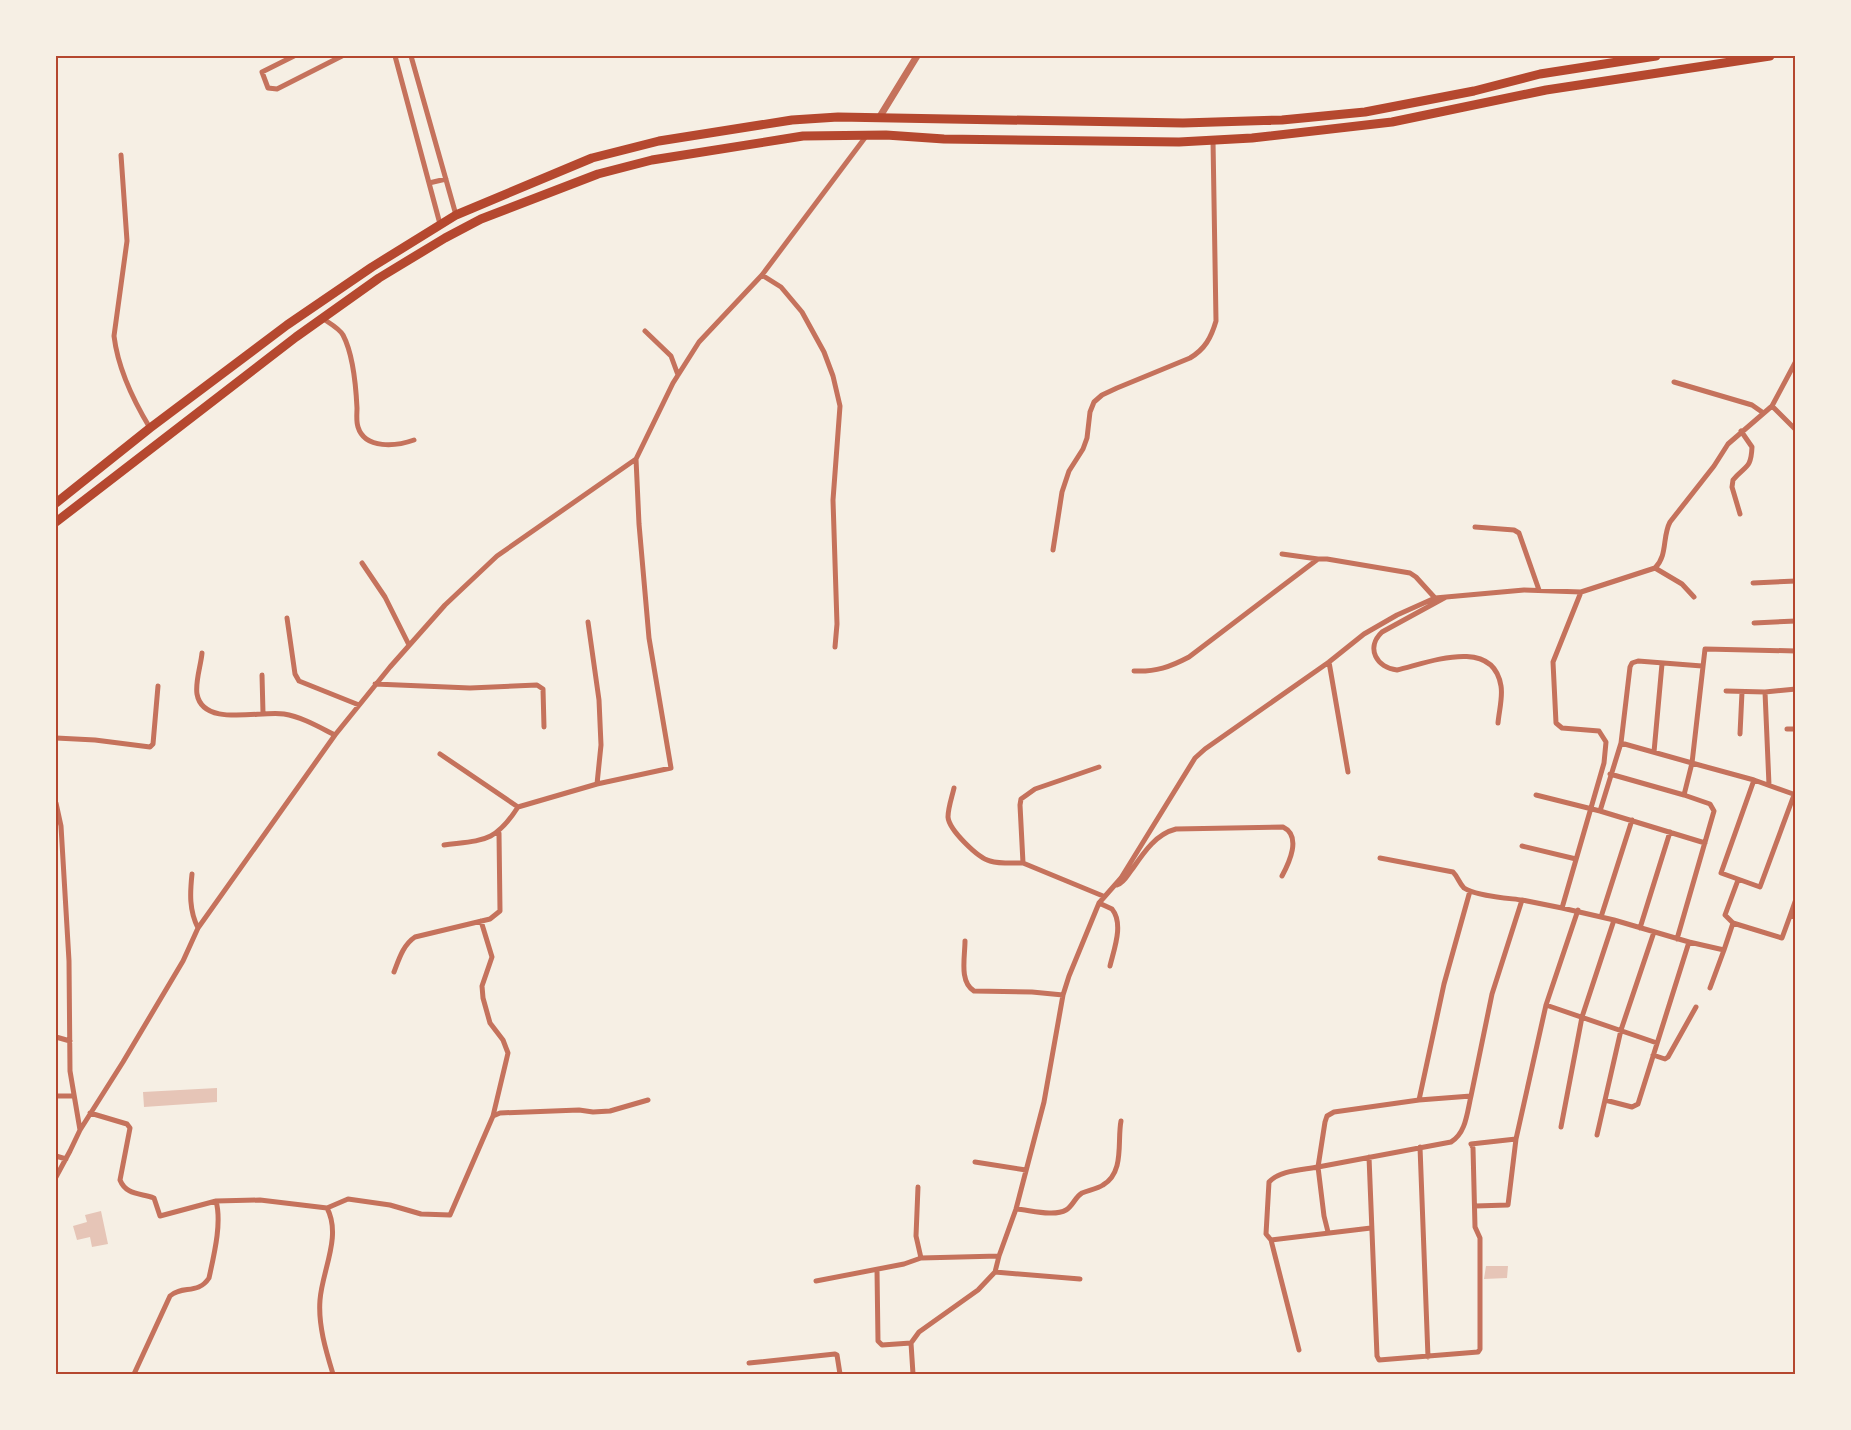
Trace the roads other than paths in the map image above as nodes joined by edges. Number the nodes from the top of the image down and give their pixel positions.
1 (294, 56) edge
2 (342, 56) edge
3 (395, 56) edge
4 (411, 56) edge
5 (917, 56) edge
6 (1656, 56) edge
7 (1770, 56) edge
8 (879, 118) junction
9 (988, 120) junction
10 (867, 135) junction
11 (986, 139) junction
12 (1213, 140) junction
13 (121, 155) dead end
14 (555, 172) junction
15 (446, 178) junction
16 (429, 183) junction
17 (562, 186) junction
18 (456, 215) junction
19 (440, 224) junction
20 (762, 275) junction
21 (322, 318) junction
22 (287, 325) junction
23 (645, 331) dead end
24 (296, 337) junction
25 (1796, 361) edge
26 (678, 375) junction
27 (1674, 382) dead end
28 (1772, 406) junction
29 (1762, 412) junction
30 (150, 428) junction
31 (1796, 430) edge
32 (1741, 431) junction
33 (414, 440) dead end
34 (636, 459) junction
35 (56, 503) edge
36 (1740, 514) dead end
37 (56, 522) edge
38 (1474, 526) dead end
39 (1053, 549) dead end
40 (1282, 554) dead end
41 (1318, 559) junction
42 (362, 563) dead end
43 (1655, 568) junction
44 (1796, 582) edge
45 (1753, 584) dead end
46 (1539, 590) junction
47 (1581, 592) junction
48 (1448, 596) junction
49 (1694, 597) dead end
50 (1435, 598) junction
51 (287, 618) dead end
52 (1796, 621) edge
53 (588, 622) dead end
54 (1754, 623) dead end
55 (408, 645) junction
56 (835, 647) dead end
57 (1796, 651) edge
58 (202, 653) dead end
59 (1329, 663) junction
60 (1662, 664) junction
61 (1702, 666) junction
62 (1134, 671) dead end
63 (262, 675) dead end
64 (375, 684) junction
65 (158, 686) dead end
66 (1796, 689) edge
67 (1726, 691) dead end
68 (1742, 692) junction
69 (1765, 692) junction
70 (359, 705) junction
71 (263, 713) junction
72 (1498, 723) dead end
73 (544, 727) dead end
74 (1787, 729) dead end
75 (1796, 729) edge
76 (1740, 734) dead end
77 (335, 735) junction
78 (56, 738) edge
79 (1621, 743) junction
80 (1654, 752) junction
81 (440, 754) dead end
82 (1692, 764) junction
83 (1099, 767) dead end
84 (1348, 772) dead end
85 (1610, 774) junction
86 (1754, 780) junction
87 (597, 784) junction
88 (1769, 785) junction
89 (954, 788) dead end
90 (1536, 795) dead end
91 (1684, 795) junction
92 (1795, 795) edge
93 (56, 803) edge
94 (518, 807) junction
95 (1591, 809) junction
96 (1600, 811) junction
97 (1632, 820) junction
98 (499, 832) junction
99 (1670, 832) junction
100 (1705, 843) junction
101 (444, 845) dead end
102 (1522, 846) dead end
103 (1380, 858) dead end
104 (1576, 859) junction
105 (1023, 862) junction
106 (192, 874) dead end
107 (1282, 876) dead end
108 (1738, 880) junction
109 (1115, 886) junction
110 (1470, 891) junction
111 (1103, 896) junction
112 (1796, 899) edge
113 (1522, 900) junction
114 (1099, 903) junction
115 (1562, 908) junction
116 (1578, 910) junction
117 (1601, 916) junction
118 (1793, 916) edge
119 (1614, 920) junction
120 (481, 921) junction
121 (1734, 923) junction
122 (198, 928) junction
123 (1640, 928) junction
124 (1654, 932) junction
125 (1677, 939) junction
126 (965, 941) dead end
127 (1689, 942) junction
128 (1724, 950) junction
129 (1110, 966) dead end
130 (394, 972) dead end
131 (1710, 988) dead end
132 (1063, 995) junction
133 (1546, 1005) junction
134 (1696, 1007) dead end
135 (1582, 1017) junction
136 (1621, 1030) junction
137 (56, 1037) edge
138 (70, 1041) junction
139 (1657, 1043) junction
140 (1653, 1055) junction
141 (56, 1096) edge
142 (73, 1096) junction
143 (1471, 1096) junction
144 (648, 1100) dead end
145 (1419, 1100) junction
146 (1605, 1100) junction
147 (90, 1113) junction
148 (493, 1116) junction
149 (1121, 1121) dead end
150 (1562, 1127) dead end
151 (80, 1130) junction
152 (1597, 1135) dead end
153 (1459, 1138) junction
154 (1516, 1139) junction
155 (1471, 1143) junction
156 (1420, 1148) junction
157 (56, 1156) edge
158 (1369, 1157) junction
159 (66, 1159) junction
160 (975, 1162) dead end
161 (1318, 1167) junction
162 (1026, 1170) junction
163 (56, 1177) edge
164 (918, 1187) dead end
165 (216, 1201) junction
166 (1475, 1206) junction
167 (327, 1208) junction
168 (1016, 1209) junction
169 (1371, 1228) junction
170 (1328, 1232) junction
171 (1271, 1240) junction
172 (999, 1256) junction
173 (921, 1258) junction
174 (877, 1270) junction
175 (995, 1272) junction
176 (1080, 1279) dead end
177 (816, 1281) dead end
178 (911, 1343) junction
179 (1299, 1350) dead end
180 (1428, 1357) junction
181 (749, 1362) dead end
182 (134, 1374) edge
183 (333, 1374) edge
184 (840, 1374) edge
185 (913, 1374) edge

1 - 2 street
3 - 16 street
4 - 15 street
5 - 8 street
6 - 9 highway
7 - 12 highway
8 - 9 highway
8 - 14 highway
9 - 11 highway
10 - 11 highway
10 - 17 highway
10 - 20 street
11 - 12 highway
12 - 39 street
13 - 30 street
14 - 17 highway
14 - 18 highway
15 - 16 street
15 - 18 street
16 - 19 street
17 - 21 highway
18 - 19 highway
19 - 22 highway
20 - 26 street
20 - 56 street
21 - 24 highway
21 - 33 street
22 - 24 highway
22 - 30 highway
23 - 26 street
24 - 37 highway
25 - 28 street
26 - 34 street
27 - 29 street
28 - 29 street
28 - 31 street
29 - 32 street
30 - 35 highway
32 - 36 street
32 - 43 street
34 - 55 street
34 - 87 street
38 - 46 street
40 - 41 street
41 - 50 street
41 - 62 street
42 - 55 street
43 - 47 street
43 - 49 street
44 - 45 street
46 - 47 street
46 - 48 street
47 - 95 street
48 - 50 street
48 - 72 street
50 - 59 street
51 - 70 street
52 - 54 street
53 - 87 street
55 - 64 street
57 - 61 street
58 - 71 street
59 - 84 street
59 - 109 street
60 - 61 street
60 - 79 street
60 - 80 street
61 - 82 street
63 - 71 street
64 - 70 street
64 - 73 street
65 - 78 street
66 - 69 street
67 - 68 street
68 - 69 street
68 - 76 street
69 - 88 street
70 - 77 street
71 - 77 street
74 - 75 street
77 - 122 street
79 - 80 street
79 - 85 street
80 - 82 street
81 - 94 street
82 - 86 street
82 - 91 street
83 - 105 street
85 - 91 street
85 - 96 street
86 - 88 street
86 - 108 street
87 - 94 street
88 - 92 street
89 - 105 street
90 - 95 street
91 - 100 street
92 - 108 street
93 - 138 street
94 - 98 street
95 - 96 street
95 - 104 street
96 - 97 street
97 - 99 street
97 - 117 street
98 - 101 street
98 - 120 street
99 - 100 street
99 - 123 street
100 - 125 street
102 - 104 street
103 - 110 street
104 - 115 street
105 - 111 street
106 - 122 street
107 - 109 street
108 - 121 street
109 - 111 street
110 - 113 street
110 - 145 street
111 - 114 street
112 - 118 street
113 - 115 street
113 - 143 street
114 - 129 street
114 - 132 street
115 - 116 street
116 - 117 street
116 - 133 street
117 - 119 street
118 - 121 street
119 - 123 street
119 - 135 street
120 - 130 street
120 - 148 street
121 - 128 street
122 - 147 street
123 - 124 street
124 - 125 street
124 - 136 street
125 - 127 street
126 - 132 street
127 - 128 street
127 - 139 street
128 - 131 street
132 - 162 street
133 - 135 street
133 - 154 street
134 - 140 street
135 - 136 street
135 - 150 street
136 - 139 street
136 - 146 street
137 - 138 street
138 - 142 street
139 - 140 street
140 - 146 street
141 - 142 street
142 - 151 street
143 - 145 street
143 - 153 street
144 - 148 street
145 - 161 street
146 - 152 street
147 - 151 street
147 - 165 street
148 - 167 street
149 - 168 street
151 - 159 street
153 - 155 street
153 - 156 street
154 - 155 street
154 - 166 street
155 - 166 street
156 - 158 street
156 - 180 street
157 - 159 street
158 - 161 street
158 - 169 street
159 - 163 street
160 - 162 street
161 - 170 street
161 - 171 street
162 - 168 street
164 - 173 street
165 - 167 street
165 - 182 street
166 - 180 street
167 - 183 street
168 - 172 street
169 - 170 street
169 - 180 street
170 - 171 street
171 - 179 street
172 - 173 street
172 - 175 street
173 - 174 street
174 - 177 street
174 - 178 street
175 - 176 street
175 - 178 street
178 - 185 street
181 - 184 street

